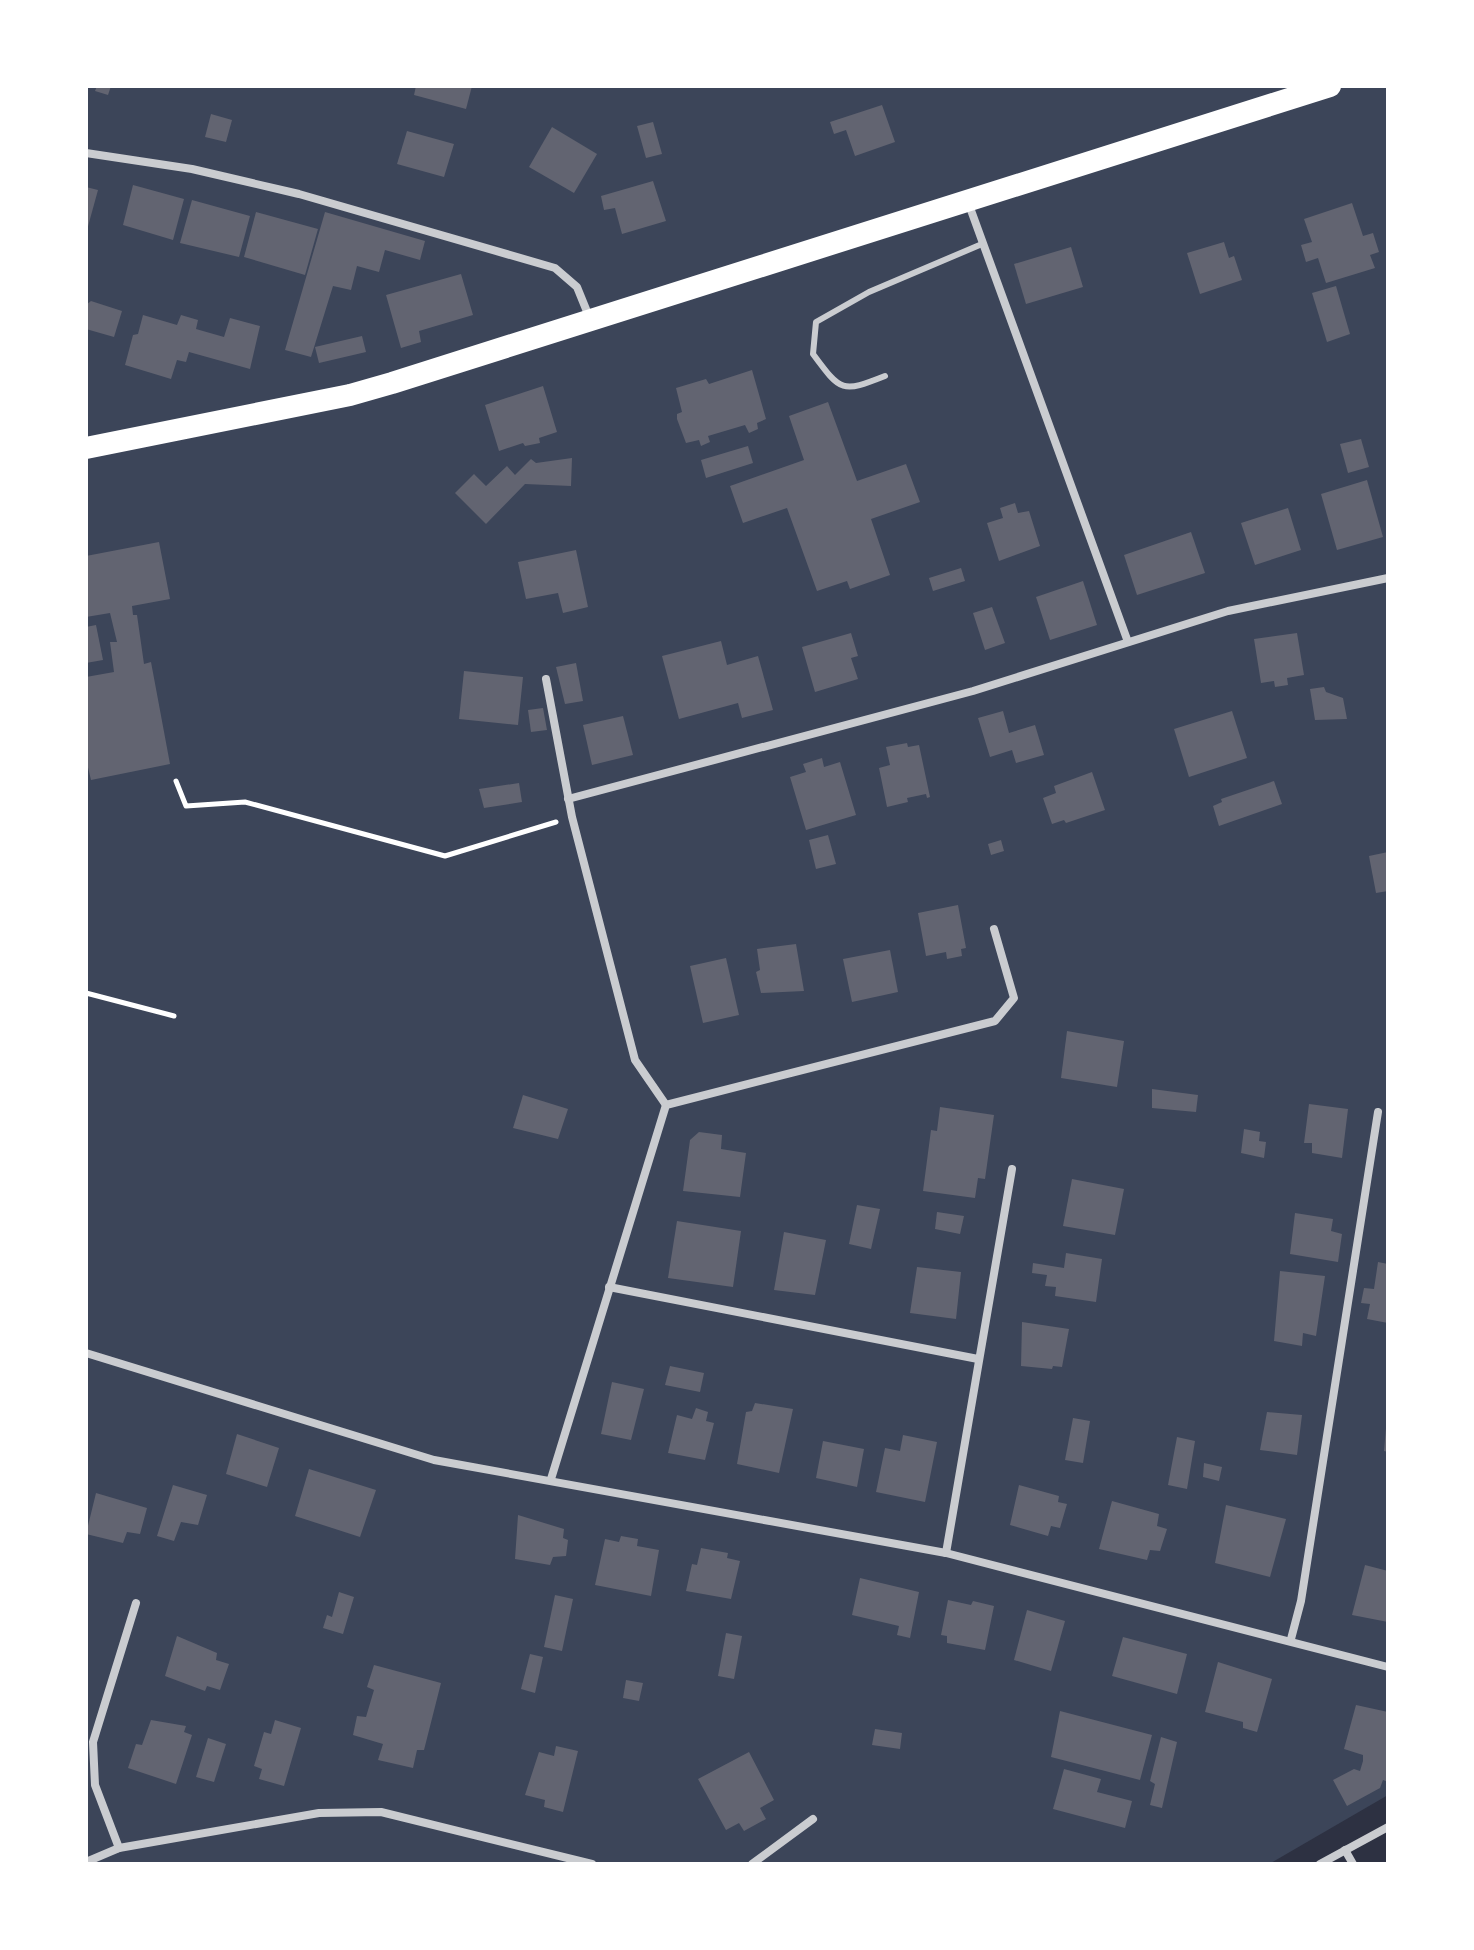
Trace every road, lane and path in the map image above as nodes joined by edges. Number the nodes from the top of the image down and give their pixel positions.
1 (1330, 86) edge
2 (86, 153) edge
3 (968, 202) junction
4 (982, 244) junction
5 (591, 322) junction
6 (885, 376) dead end
7 (86, 448) edge
8 (1388, 578) edge
9 (1128, 642) junction
10 (546, 679) dead end
11 (176, 781) dead end
12 (568, 799) junction
13 (572, 817) junction
14 (994, 929) dead end
15 (86, 993) edge
16 (174, 1016) dead end
17 (666, 1105) junction
18 (1378, 1112) dead end
19 (1012, 1169) dead end
20 (609, 1287) junction
21 (86, 1353) edge
22 (978, 1359) junction
23 (551, 1479) junction
24 (946, 1553) junction
25 (136, 1603) dead end
26 (1291, 1639) junction
27 (1388, 1667) edge
28 (813, 1819) dead end
29 (1388, 1827) edge
30 (119, 1848) junction
31 (1345, 1850) junction
32 (86, 1862) edge
33 (592, 1864) edge
34 (752, 1864) edge
35 (1320, 1864) edge
36 (1353, 1864) edge

1 - 3 highway
2 - 5 street
3 - 4 street
3 - 5 highway
4 - 6 lane
4 - 9 street
5 - 7 highway
8 - 9 street
9 - 12 street
10 - 12 street
11 - 13 path
12 - 13 street
13 - 17 street
14 - 17 street
15 - 16 path
17 - 20 street
18 - 26 street
19 - 22 street
20 - 22 street
20 - 23 street
21 - 23 street
22 - 24 street
23 - 24 street
24 - 26 street
25 - 30 street
26 - 27 street
28 - 34 street
29 - 31 street
30 - 32 street
30 - 33 street
31 - 35 street
31 - 36 street

